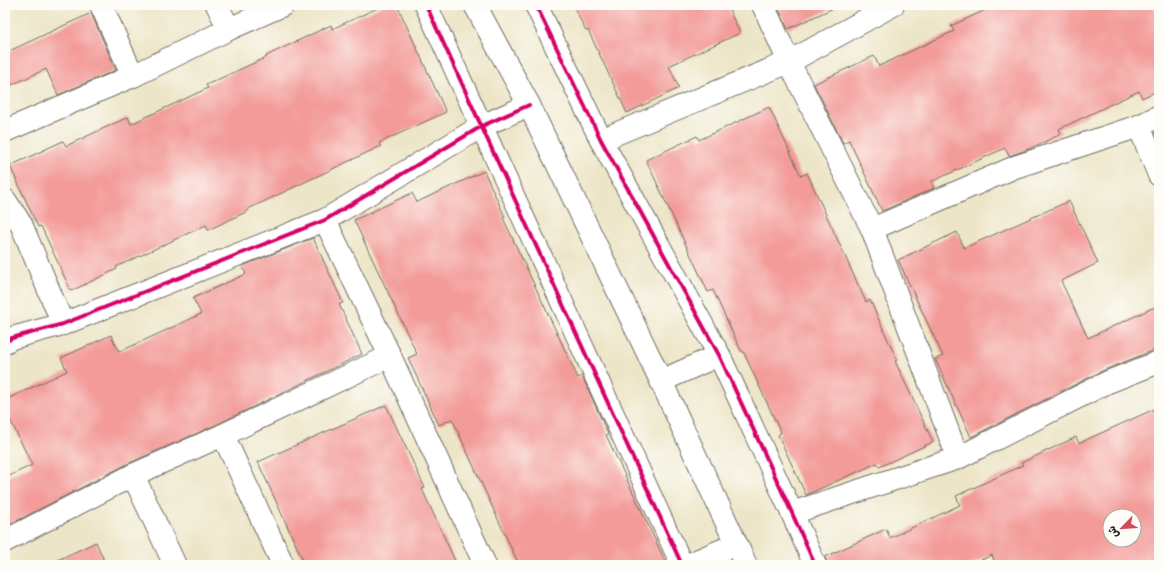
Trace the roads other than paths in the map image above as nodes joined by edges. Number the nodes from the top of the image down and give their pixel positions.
1 (101, 5) edge
2 (217, 5) edge
3 (283, 5) edge
4 (426, 5) edge
5 (476, 5) edge
6 (536, 5) edge
7 (763, 5) edge
8 (893, 5) edge
9 (229, 29) junction
10 (789, 62) junction
11 (133, 76) junction
12 (529, 106) junction
13 (1159, 116) edge
14 (482, 126) junction
15 (1139, 126) junction
16 (5, 131) edge
17 (601, 140) junction
18 (1159, 175) edge
19 (5, 200) edge
20 (325, 220) junction
21 (872, 229) junction
22 (63, 324) junction
23 (5, 342) edge
24 (719, 355) junction
25 (390, 356) junction
26 (1159, 362) edge
27 (661, 381) junction
28 (223, 435) junction
29 (958, 458) junction
30 (133, 475) junction
31 (792, 513) junction
32 (5, 540) edge
33 (736, 544) junction
34 (175, 565) edge
35 (283, 565) edge
36 (484, 565) edge
37 (682, 565) edge
38 (687, 565) edge
39 (746, 565) edge
40 (815, 565) edge

1 - 11 street
2 - 9 street
3 - 9 street
4 - 14 street
5 - 12 street
6 - 17 street
7 - 10 street
8 - 10 street
9 - 11 street
10 - 17 street
10 - 21 street
11 - 16 street
12 - 14 street
12 - 27 street
13 - 15 street
14 - 20 street
14 - 37 street
15 - 18 street
15 - 21 street
17 - 24 street
19 - 22 street
20 - 22 street
20 - 25 street
21 - 29 street
22 - 23 street
24 - 27 street
24 - 31 street
25 - 28 street
25 - 36 street
26 - 29 street
27 - 33 street
28 - 30 street
28 - 35 street
29 - 31 street
30 - 32 street
30 - 34 street
31 - 40 street
33 - 38 street
33 - 39 street

